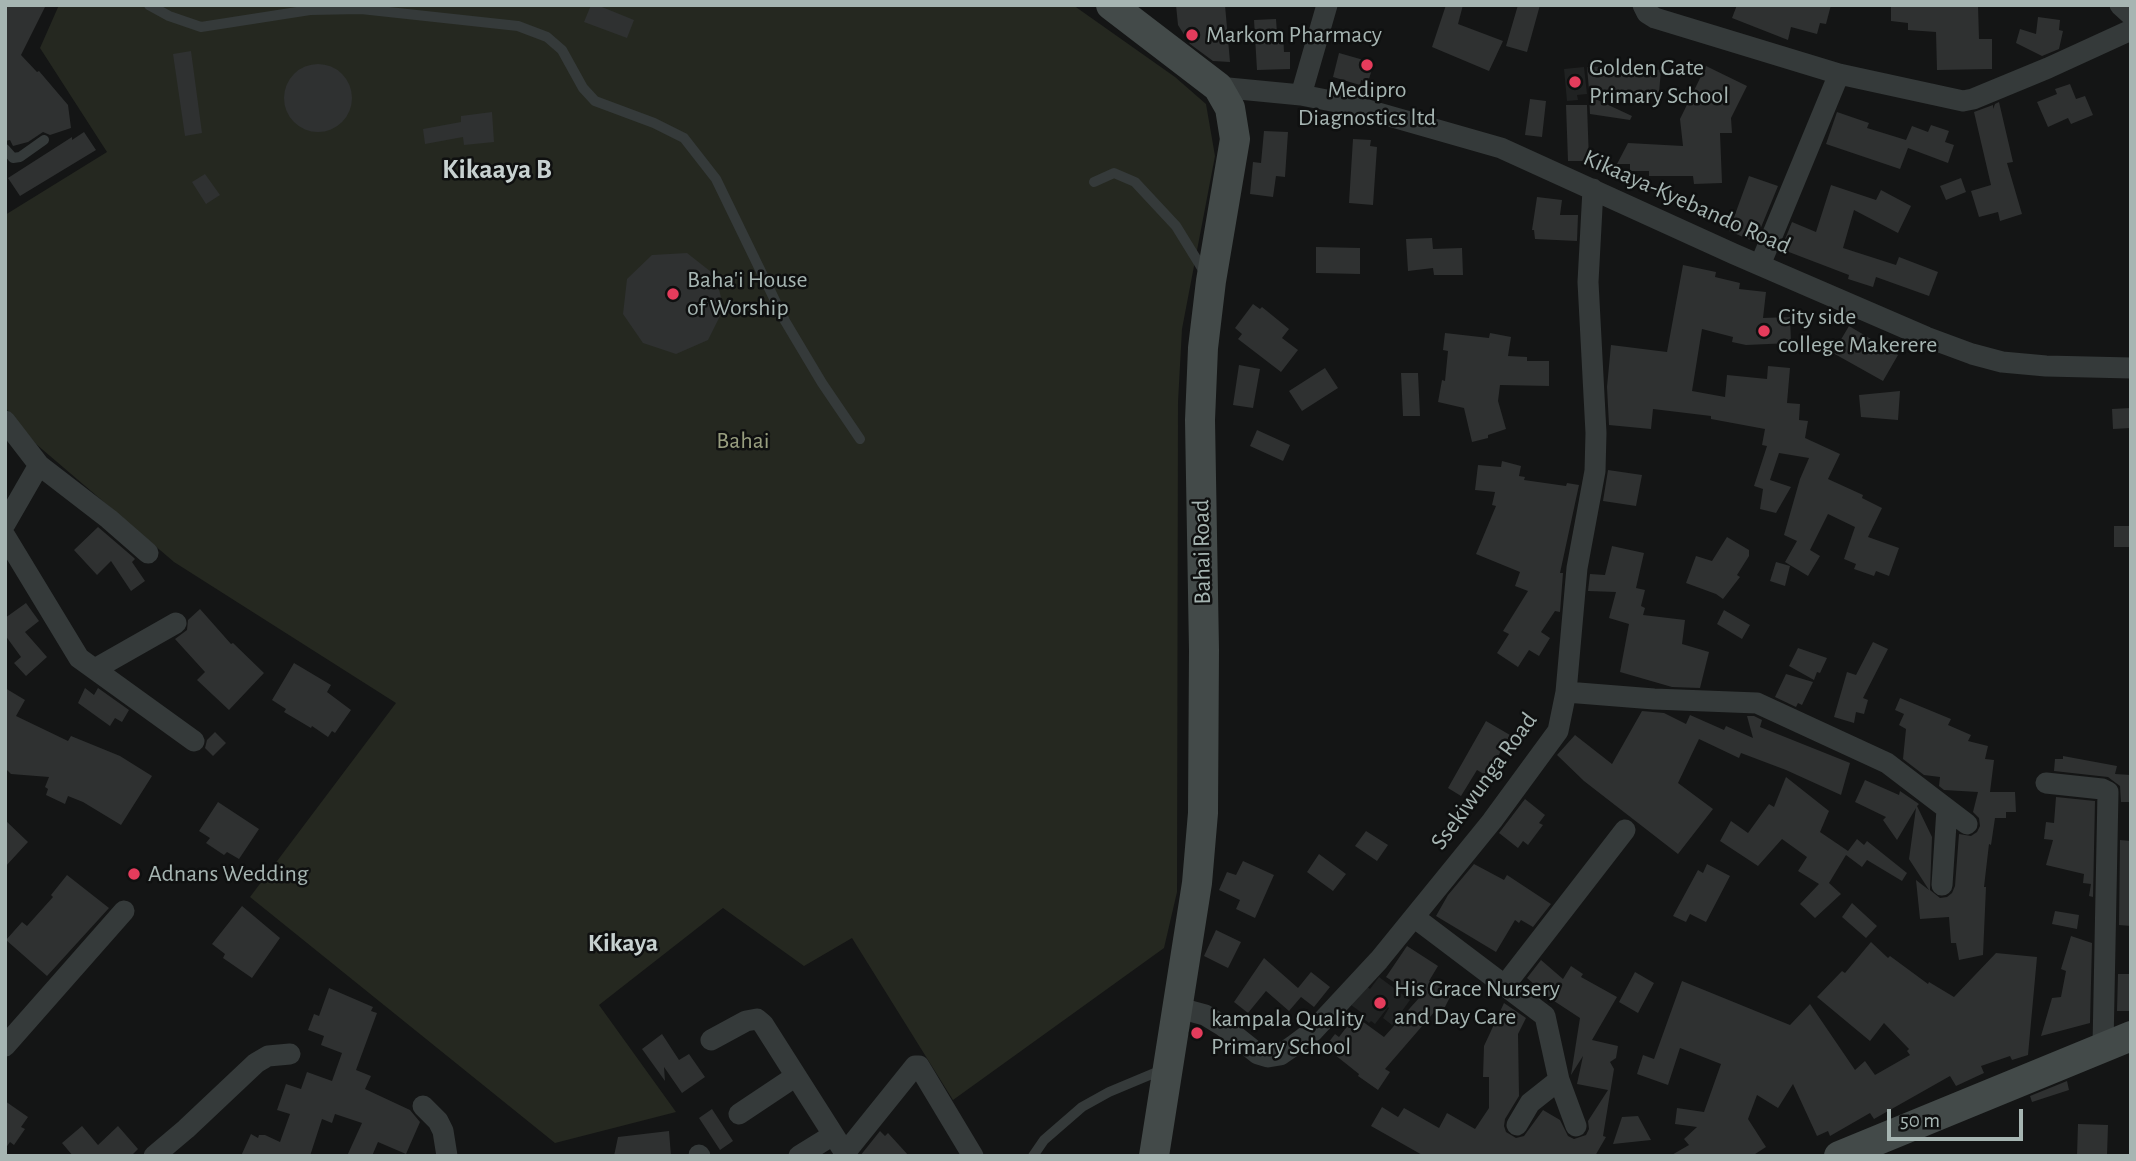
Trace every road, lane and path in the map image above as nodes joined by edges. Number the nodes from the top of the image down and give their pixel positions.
1 (149, 5) edge
2 (1111, 5) edge
3 (1327, 5) edge
4 (1643, 5) edge
5 (2120, 5) edge
6 (1141, 14) edge
7 (2131, 15) edge
8 (2131, 30) edge
9 (1839, 74) junction
10 (1218, 87) junction
11 (1301, 95) junction
12 (44, 140) dead end
13 (5, 149) edge
14 (1094, 182) dead end
15 (1593, 189) junction
16 (1760, 265) junction
17 (1211, 281) junction
18 (2131, 368) edge
19 (5, 421) edge
20 (860, 439) dead end
21 (40, 466) junction
22 (5, 524) edge
23 (5, 536) edge
24 (148, 553) dead end
25 (176, 623) dead end
26 (95, 669) junction
27 (1566, 692) junction
28 (194, 741) dead end
29 (2046, 783) dead end
30 (1947, 809) junction
31 (1967, 824) dead end
32 (1625, 830) dead end
33 (1942, 885) dead end
34 (124, 911) dead end
35 (1414, 917) junction
36 (1505, 985) junction
37 (1179, 1008) junction
38 (2131, 1036) edge
39 (711, 1040) dead end
40 (5, 1046) edge
41 (2103, 1046) junction
42 (290, 1054) dead end
43 (1170, 1067) junction
44 (796, 1076) junction
45 (1559, 1080) junction
46 (422, 1106) dead end
47 (739, 1114) dead end
48 (1517, 1125) dead end
49 (1576, 1126) dead end
50 (841, 1148) edge
51 (154, 1156) edge
52 (447, 1156) edge
53 (799, 1156) edge
54 (973, 1156) edge
55 (1033, 1156) edge
56 (1154, 1156) edge
57 (1839, 1156) edge

1 - 20 lane
2 - 6 street, Bahai Road
3 - 11 street
4 - 9 street
5 - 7 street
6 - 10 street, Bahai Road
8 - 9 street
9 - 16 street
10 - 11 street, Kikaaya-Kyebando Road
10 - 17 street, Bahai Road
11 - 15 street, Kikaaya-Kyebando Road
12 - 13 lane
14 - 17 lane
15 - 16 street, Kikaaya-Kyebando Road
15 - 27 street, Ssekiwunga Road
16 - 18 street, Kikaaya-Kyebando Road
17 - 37 street, Bahai Road
19 - 21 street
21 - 22 street
21 - 24 street
23 - 26 street
25 - 26 street
26 - 28 street
27 - 30 street
27 - 35 street, Ssekiwunga Road
29 - 41 street
30 - 31 street
30 - 33 street
32 - 36 street
34 - 40 street
35 - 36 street
35 - 37 street, Ssekiwunga Road
36 - 45 street
37 - 43 street, Bahai Road
38 - 41 street
39 - 44 street
41 - 57 street
42 - 51 street
43 - 55 lane
43 - 56 street, Bahai Road
44 - 47 street
44 - 50 street
45 - 48 street
45 - 49 street
46 - 52 street
50 - 53 street
50 - 54 street

